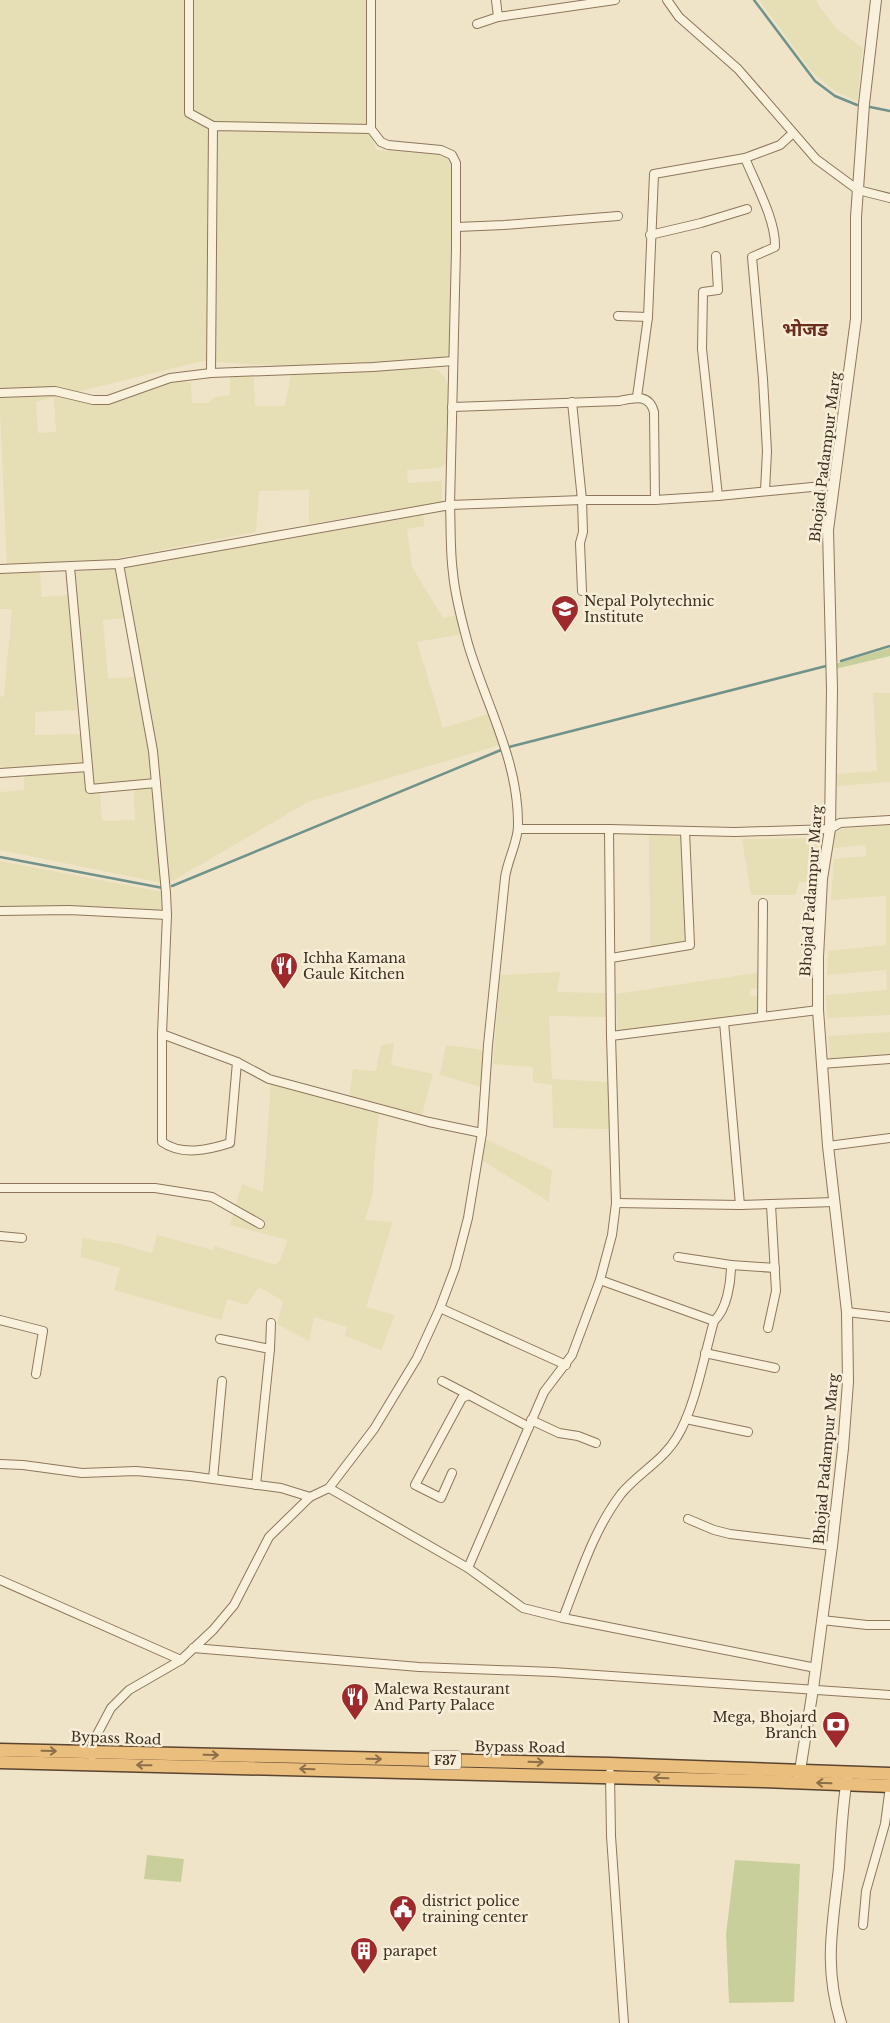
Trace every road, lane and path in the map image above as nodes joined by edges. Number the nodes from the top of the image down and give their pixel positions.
1 (189, 0) edge
2 (371, 0) edge
3 (496, 0) edge
4 (615, 0) edge
5 (667, 0) edge
6 (876, 0) edge
7 (498, 18) junction
8 (477, 24) dead end
9 (213, 126) junction
10 (371, 128) junction
11 (793, 133) junction
12 (745, 158) junction
13 (858, 190) junction
14 (890, 198) edge
15 (746, 209) dead end
16 (618, 216) dead end
17 (456, 227) junction
18 (650, 235) junction
19 (716, 256) dead end
20 (618, 316) dead end
21 (648, 317) junction
22 (453, 361) junction
23 (211, 373) junction
24 (0, 393) edge
25 (637, 398) junction
26 (572, 402) junction
27 (452, 407) junction
28 (833, 485) junction
29 (765, 491) junction
30 (718, 496) junction
31 (582, 500) junction
32 (654, 500) junction
33 (450, 505) junction
34 (119, 564) junction
35 (70, 567) junction
36 (0, 569) edge
37 (582, 591) dead end
38 (88, 767) junction
39 (0, 773) edge
40 (156, 783) junction
41 (890, 820) edge
42 (830, 828) junction
43 (518, 829) junction
44 (609, 829) junction
45 (685, 831) junction
46 (763, 903) dead end
47 (0, 911) edge
48 (167, 915) junction
49 (611, 958) junction
50 (818, 1010) junction
51 (762, 1016) junction
52 (724, 1022) junction
53 (162, 1034) junction
54 (611, 1036) junction
55 (890, 1059) edge
56 (237, 1062) junction
57 (822, 1064) junction
58 (482, 1133) junction
59 (890, 1138) edge
60 (828, 1146) junction
61 (0, 1188) edge
62 (835, 1202) junction
63 (616, 1203) junction
64 (740, 1205) junction
65 (771, 1205) junction
66 (260, 1224) dead end
67 (0, 1236) edge
68 (22, 1238) dead end
69 (678, 1257) dead end
70 (731, 1266) junction
71 (775, 1268) junction
72 (600, 1280) junction
73 (440, 1308) junction
74 (847, 1312) junction
75 (890, 1317) edge
76 (0, 1320) edge
77 (714, 1322) junction
78 (271, 1323) dead end
79 (768, 1328) dead end
80 (220, 1339) dead end
81 (270, 1349) junction
82 (705, 1352) junction
83 (566, 1364) junction
84 (775, 1368) dead end
85 (36, 1374) dead end
86 (222, 1380) dead end
87 (442, 1381) dead end
88 (469, 1395) junction
89 (686, 1419) junction
90 (530, 1424) junction
91 (748, 1432) dead end
92 (596, 1442) dead end
93 (0, 1464) edge
94 (452, 1473) dead end
95 (213, 1479) junction
96 (256, 1485) junction
97 (329, 1488) junction
98 (310, 1497) junction
99 (688, 1519) dead end
100 (832, 1546) junction
101 (468, 1568) junction
102 (0, 1580) edge
103 (563, 1618) junction
104 (822, 1620) junction
105 (890, 1625) edge
106 (193, 1648) junction
107 (181, 1660) junction
108 (816, 1668) junction
109 (813, 1689) junction
110 (890, 1695) edge
111 (0, 1750) edge
112 (91, 1758) junction
113 (0, 1762) edge
114 (610, 1771) junction
115 (890, 1774) edge
116 (799, 1777) junction
117 (847, 1779) junction
118 (890, 1786) edge
119 (863, 1925) dead end
120 (624, 2023) edge
121 (841, 2023) edge

1 - 9 street
2 - 10 street
3 - 7 street
4 - 7 street
5 - 11 street
6 - 13 street, Bhojad Padampur Marg
7 - 8 street
9 - 10 street
9 - 23 street
10 - 17 street
11 - 12 street
11 - 13 street
12 - 18 street
12 - 29 street
13 - 14 street
13 - 28 street, Bhojad Padampur Marg
15 - 18 street
16 - 17 street
17 - 22 street
18 - 21 street
19 - 30 street
20 - 21 street
21 - 25 street
22 - 23 street
22 - 27 street
23 - 24 street
25 - 26 street
25 - 32 street
26 - 27 street
26 - 31 street
27 - 33 street
28 - 29 street
28 - 42 street, Bhojad Padampur Marg
29 - 30 street
30 - 32 street
31 - 32 street
31 - 33 street
31 - 37 street
33 - 34 street
33 - 43 street
34 - 35 street
34 - 40 street
35 - 36 street
35 - 38 street
38 - 39 street
38 - 40 street
40 - 48 street
41 - 42 street
42 - 45 street
42 - 50 street, Bhojad Padampur Marg
43 - 44 street
43 - 58 street
44 - 45 street
44 - 49 street
45 - 49 street
46 - 51 street
47 - 48 street
48 - 53 street
49 - 54 street
50 - 51 street
50 - 57 street, Bhojad Padampur Marg
51 - 52 street
52 - 54 street
52 - 64 street
53 - 56 street
53 - 56 street
54 - 63 street
55 - 57 street
56 - 58 street
57 - 60 street, Bhojad Padampur Marg
58 - 73 street
59 - 60 street
60 - 62 street, Bhojad Padampur Marg
61 - 66 street
62 - 65 street
62 - 74 street, Bhojad Padampur Marg
63 - 64 street
63 - 72 street
64 - 65 street
65 - 71 street
67 - 68 street
69 - 70 street
70 - 71 street
70 - 77 street
71 - 79 street
72 - 77 street
72 - 83 street
73 - 83 street
73 - 97 street
74 - 75 street
74 - 100 street, Bhojad Padampur Marg
76 - 85 street
77 - 82 street
78 - 81 street
80 - 81 street
81 - 96 street
82 - 84 street
82 - 89 street
83 - 90 street
86 - 95 street
87 - 88 street
88 - 90 street
88 - 94 street
89 - 91 street
89 - 103 street
90 - 92 street
90 - 101 street
93 - 95 street
95 - 96 street
96 - 98 street
97 - 98 street
97 - 101 street
98 - 106 street
99 - 100 street
100 - 104 street, Bhojad Padampur Marg
101 - 103 street
102 - 107 street
103 - 108 street
104 - 105 street
104 - 108 street, Bhojad Padampur Marg
106 - 107 street
106 - 109 street
107 - 112 street
108 - 109 street, Bhojad Padampur Marg
109 - 110 street
109 - 116 street, Bhojad Padampur Marg
111 -> 112 highway, Bypass Road / F37
112 - 113 highway, Bypass Road / F37
112 - 114 highway, Bypass Road / F37
114 - 116 highway, Bypass Road / F37
114 - 120 street
115 - 117 highway, Bypass Road / F37
116 - 117 highway, Bypass Road / F37
117 - 118 highway, Bypass Road / F37
117 - 121 street
118 - 119 street

